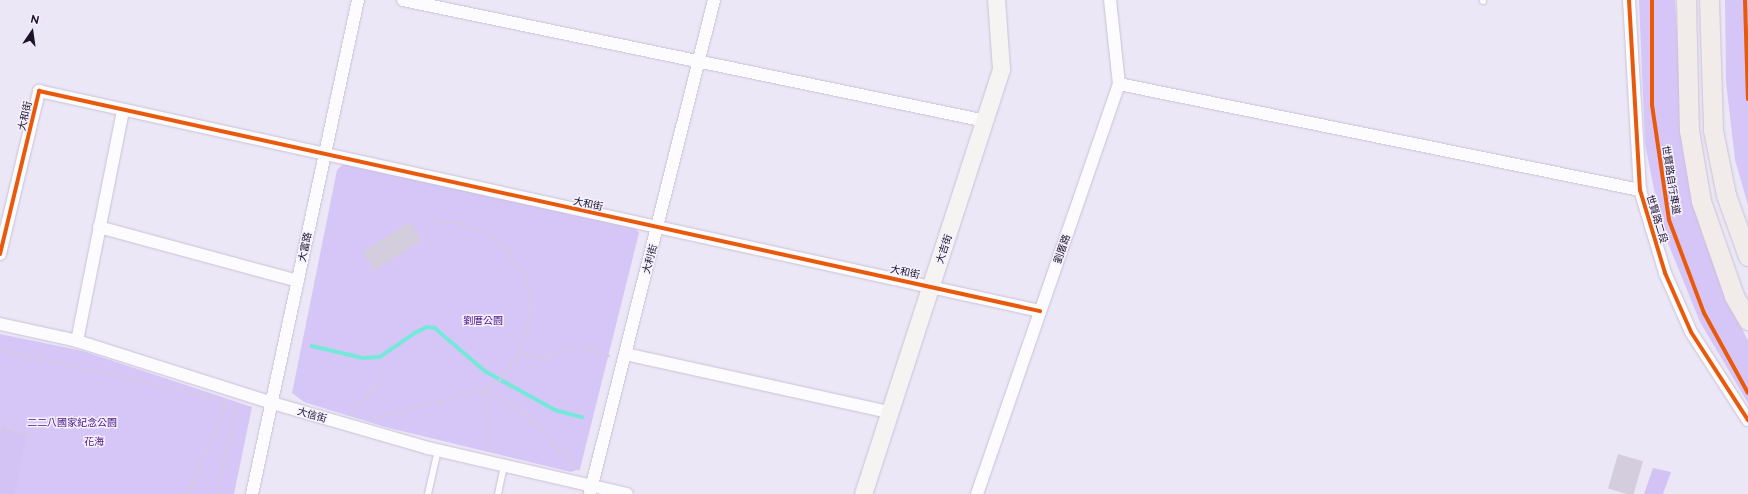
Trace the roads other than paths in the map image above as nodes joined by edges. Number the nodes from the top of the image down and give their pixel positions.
1 (358, 0) edge
2 (403, 0) edge
3 (714, 0) edge
4 (996, 0) edge
5 (1110, 0) edge
6 (1629, 0) edge
7 (1686, 0) edge
8 (1709, 0) edge
9 (698, 61) junction
10 (1119, 84) junction
11 (122, 111) junction
12 (986, 121) junction
13 (324, 157) junction
14 (1640, 190) junction
15 (99, 227) junction
16 (658, 227) junction
17 (0, 254) edge
18 (1748, 256) edge
19 (298, 281) junction
20 (932, 286) junction
21 (1040, 311) junction
22 (1748, 320) edge
23 (0, 324) edge
24 (77, 341) junction
25 (624, 357) junction
26 (272, 403) junction
27 (888, 412) junction
28 (1748, 420) edge
29 (438, 450) junction
30 (504, 466) junction
31 (591, 490) edge
32 (252, 494) edge
33 (428, 494) edge
34 (498, 494) edge
35 (627, 494) edge
36 (863, 494) edge
37 (977, 494) edge

1 - 13 street, 大富路
2 - 9 street
3 - 9 street, 大利街
4 - 12 street, 大吉街
5 - 10 street, 劉厝路
6 - 14 street, 世賢路二段
7 - 22 main road
8 - 18 main road
9 - 12 street
9 - 16 street, 大利街
10 - 14 street
10 - 21 street, 劉厝路
11 - 13 street, 大和街
11 - 15 street
11 - 17 street, 大和街
12 - 20 street, 大吉街
13 - 16 street, 大和街
13 - 19 street, 大富路
14 - 28 street, 世賢路二段
15 - 19 street
15 - 24 street
16 - 20 street, 大和街
16 - 25 street, 大利街
19 - 26 street, 大富路
20 - 21 street, 大和街
20 - 27 street, 大吉街
21 - 37 street, 劉厝路
23 - 24 street, 大信街
24 - 26 street, 大信街
25 - 27 street
25 - 31 street, 大利街
26 - 29 street, 大信街
26 - 32 street, 大富路
27 - 36 street, 大吉街
29 - 30 street, 大信街
29 - 33 lane
30 - 31 street, 大信街
30 - 34 lane
31 - 35 street, 大信街

